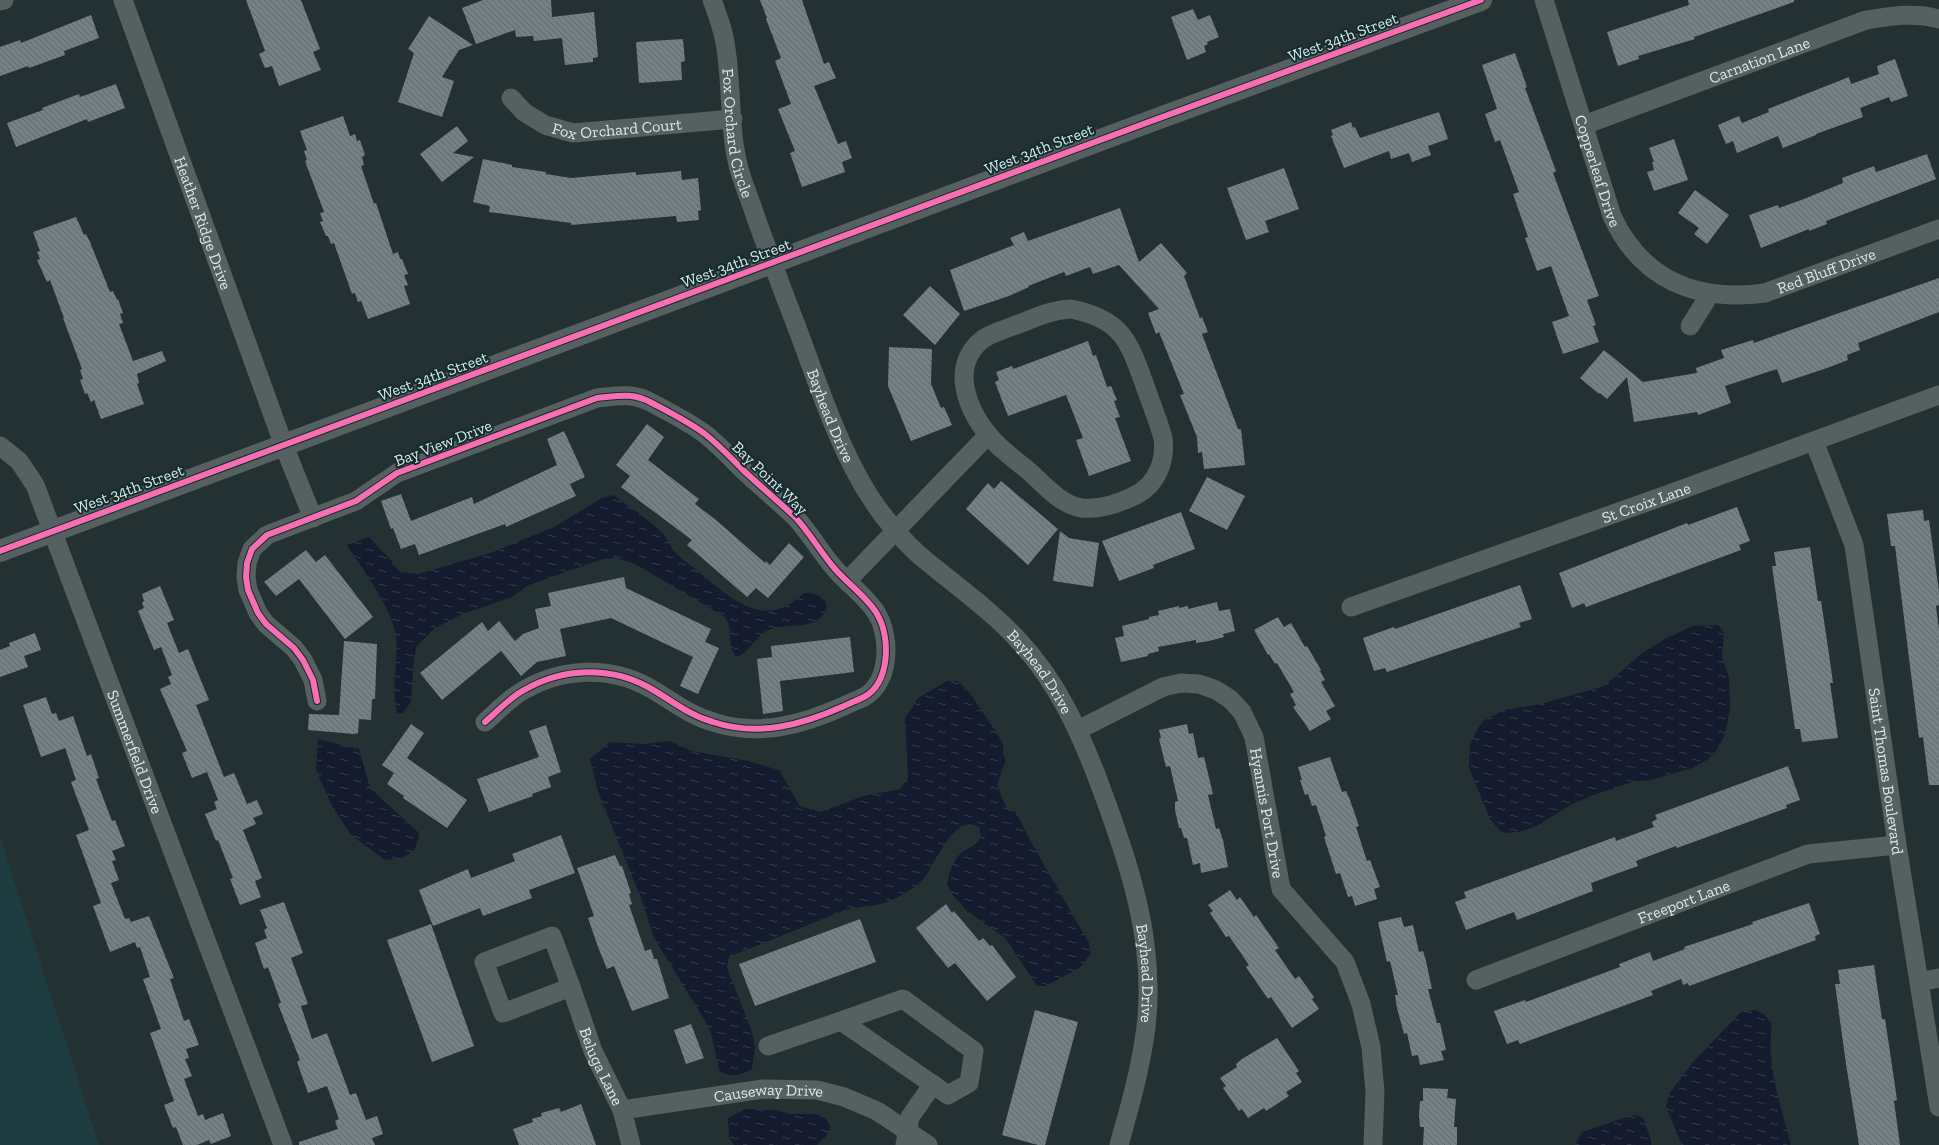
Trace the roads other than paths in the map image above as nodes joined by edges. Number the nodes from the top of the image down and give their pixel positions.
1 (4, 0) edge
2 (123, 0) edge
3 (712, 0) edge
4 (1482, 0) edge
5 (1544, 0) edge
6 (0, 2) edge
7 (1939, 19) edge
8 (511, 98) dead end
9 (732, 119) junction
10 (1584, 125) junction
11 (1939, 229) edge
12 (772, 264) junction
13 (1710, 294) junction
14 (1690, 326) dead end
15 (1939, 395) edge
16 (704, 434) joint
17 (988, 435) junction
18 (1814, 441) junction
19 (0, 446) edge
20 (284, 446) junction
21 (313, 518) junction
22 (51, 531) junction
23 (897, 531) junction
24 (0, 551) edge
25 (847, 581) junction
26 (1351, 607) dead end
27 (317, 701) dead end
28 (486, 722) dead end
29 (1078, 730) junction
30 (1897, 845) junction
31 (1939, 978) edge
32 (1476, 980) dead end
33 (1919, 982) junction
34 (571, 987) junction
35 (841, 1021) junction
36 (768, 1046) dead end
37 (933, 1084) junction
38 (1939, 1107) edge
39 (622, 1110) junction
40 (906, 1138) edge
41 (283, 1145) edge
42 (631, 1145) edge
43 (928, 1145) edge
44 (1119, 1145) edge
45 (1373, 1145) edge

1 - 6 street
2 - 20 street, Heather Ridge Drive
3 - 9 street, Fox Orchard Circle
4 - 12 street, West 34th Street
5 - 10 street, Copperleaf Drive
7 - 10 street, Carnation Lane
8 - 9 street, Fox Orchard Court
9 - 12 street, Fox Orchard Circle
10 - 13 street, Copperleaf Drive
11 - 13 street, Red Bluff Drive
12 - 20 street, West 34th Street
12 - 23 street, Bayhead Drive
13 - 14 street
15 - 18 street, St Croix Lane
16 - 21 street, Bay View Drive
16 - 25 street, Bay Point Way
17 - 17 street
17 - 23 street
18 - 26 street, St Croix Lane
18 - 30 street, Saint Thomas Boulevard
19 - 22 street, Summerfield Drive
20 - 21 street
20 - 22 street, West 34th Street
21 - 27 street, Bay View Drive
22 - 24 street, West 34th Street
22 - 41 street, Summerfield Drive
23 - 25 street
23 - 29 street, Bayhead Drive
25 - 28 street, Bay Point Way
29 - 44 street, Bayhead Drive
29 - 45 street, Hyannis Port Drive
30 - 32 street, Freeport Lane
30 - 33 street, Saint Thomas Boulevard
31 - 33 street
33 - 38 street, Saint Thomas Boulevard
34 - 34 street, Beluga Lane
34 - 39 street, Beluga Lane
35 - 36 street
35 - 37 street
35 - 37 street
37 - 40 street
39 - 40 street, Causeway Drive
39 - 42 street, Beluga Lane
40 - 43 street, Causeway Drive

